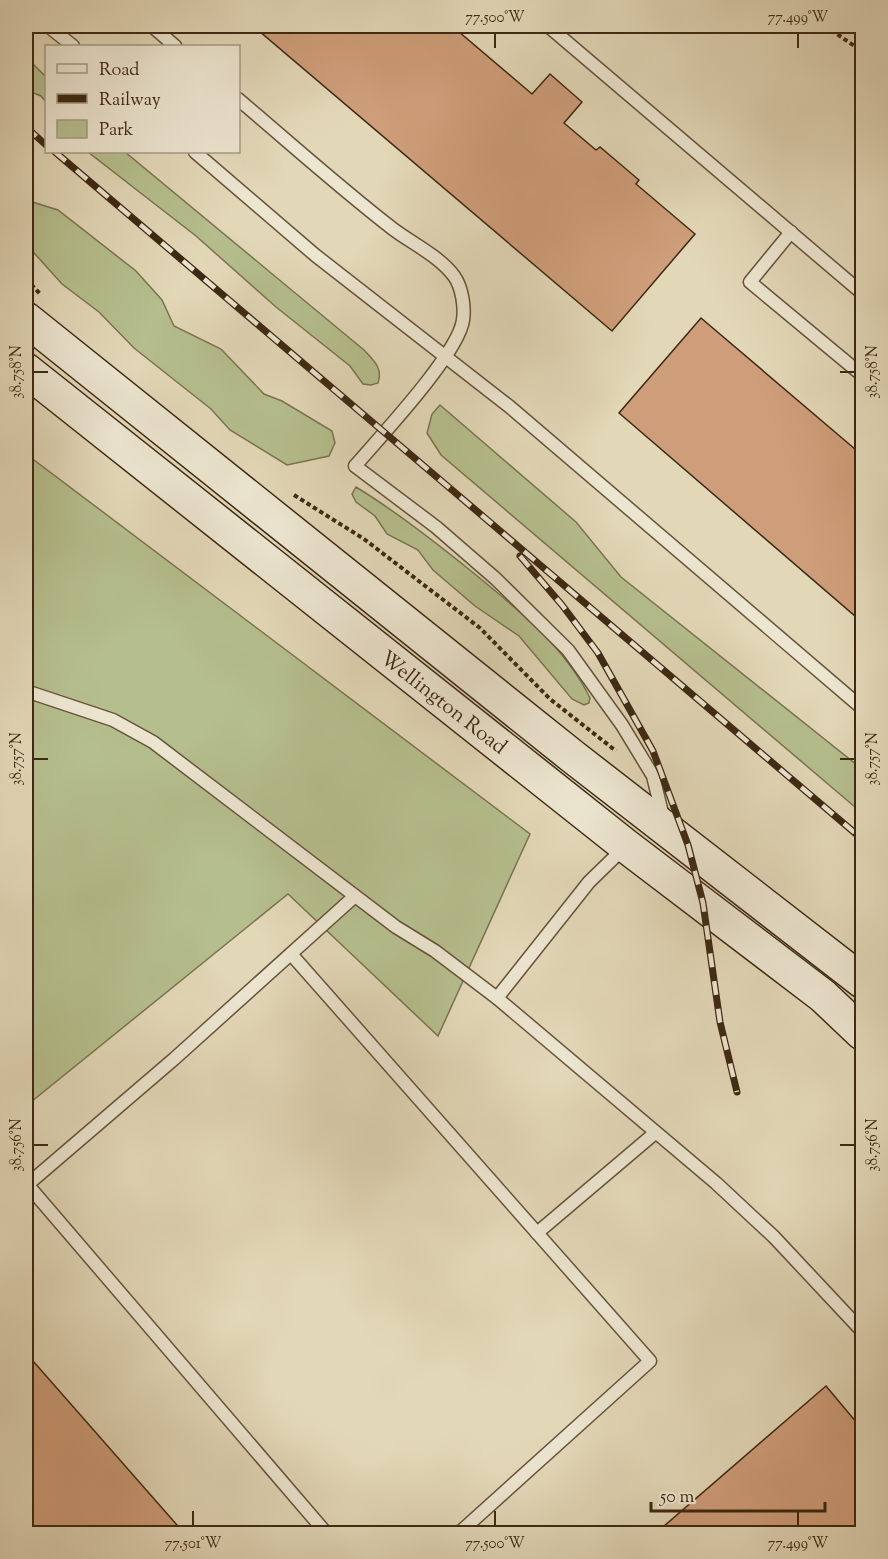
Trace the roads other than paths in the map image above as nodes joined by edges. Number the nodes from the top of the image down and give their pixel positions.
1 (48, 26) edge
2 (152, 26) edge
3 (548, 26) edge
4 (72, 45) edge
5 (175, 45) edge
6 (240, 101) edge
7 (196, 153) edge
8 (791, 232) junction
9 (862, 293) edge
10 (37, 310) edge
11 (445, 356) junction
12 (26, 370) edge
13 (862, 375) edge
14 (26, 692) edge
15 (862, 708) edge
16 (667, 830) junction
17 (626, 846) junction
18 (355, 896) junction
19 (291, 954) junction
20 (862, 981) edge
21 (497, 998) junction
22 (862, 1033) edge
23 (655, 1133) junction
24 (26, 1184) edge
25 (537, 1233) junction
26 (862, 1331) edge
27 (327, 1533) edge
28 (458, 1533) edge

1 - 4 lane
2 - 5 lane
3 - 8 lane
6 - 11 lane
7 - 11 lane
8 - 9 lane
8 - 13 lane
10 - 16 main road, Wellington Road
11 - 15 lane
11 - 16 lane
12 - 17 main road, Wellington Road
14 - 18 lane
16 - 20 main road, Wellington Road
17 - 21 lane
17 - 22 main road, Wellington Road
18 - 19 lane
18 - 21 lane
19 - 24 lane
19 - 25 lane
21 - 23 lane
23 - 25 lane
23 - 26 lane
24 - 27 lane
25 - 28 lane

